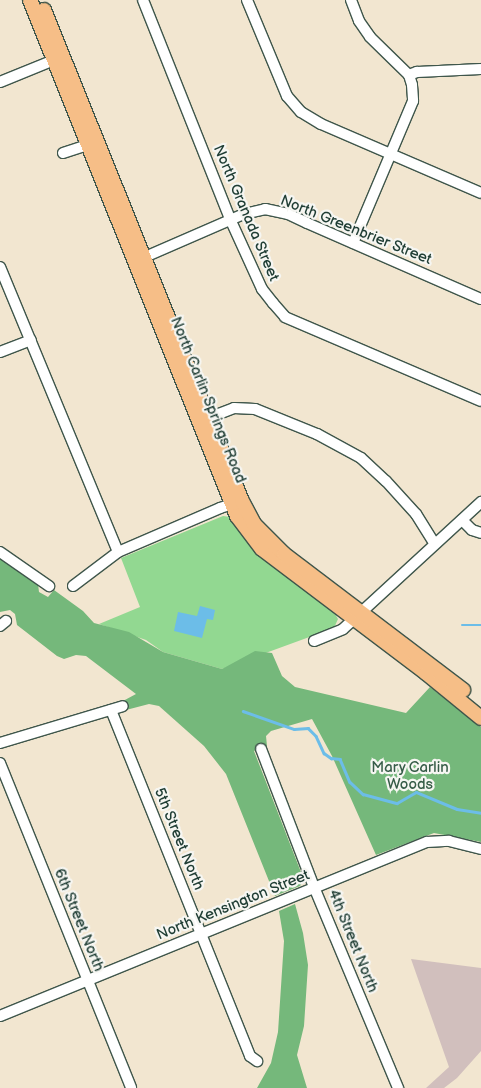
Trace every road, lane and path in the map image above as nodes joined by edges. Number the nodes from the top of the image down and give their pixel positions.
1 (30, 0) edge
2 (40, 0) edge
3 (143, 0) edge
4 (247, 0) edge
5 (351, 0) edge
6 (58, 58) junction
7 (481, 69) edge
8 (409, 75) junction
9 (0, 82) edge
10 (92, 143) junction
11 (63, 153) dead end
12 (391, 154) junction
13 (481, 193) edge
14 (231, 221) junction
15 (353, 243) junction
16 (139, 259) junction
17 (0, 266) edge
18 (481, 299) edge
19 (31, 340) junction
20 (0, 352) edge
21 (481, 401) edge
22 (204, 420) junction
23 (481, 502) edge
24 (237, 503) junction
25 (462, 520) junction
26 (481, 533) edge
27 (434, 543) junction
28 (0, 552) edge
29 (118, 552) junction
30 (49, 586) dead end
31 (73, 586) dead end
32 (357, 615) junction
33 (314, 641) dead end
34 (481, 705) edge
35 (123, 706) dead end
36 (111, 710) junction
37 (481, 718) edge
38 (0, 743) edge
39 (261, 749) dead end
40 (0, 763) edge
41 (481, 849) edge
42 (314, 887) junction
43 (201, 933) junction
44 (88, 982) junction
45 (0, 1016) edge
46 (256, 1061) dead end
47 (131, 1088) edge
48 (398, 1088) edge

1 - 6 main road, North Carlin Springs Road
2 - 6 main road, North Carlin Springs Road
3 - 14 street, North Granada Street
4 - 12 street
5 - 8 street
6 - 9 street
6 - 10 main road, North Carlin Springs Road
7 - 8 street
8 - 12 street
10 - 11 street
10 - 16 main road, North Carlin Springs Road
12 - 13 street
12 - 15 street
14 - 15 street, North Greenbrier Street
14 - 16 street, North Greenbrier Street
14 - 21 street, North Granada Street
15 - 18 street, North Greenbrier Street
16 - 22 main road, North Carlin Springs Road
17 - 19 street
19 - 20 street
19 - 29 street
22 - 24 main road, North Carlin Springs Road
22 - 27 street
23 - 25 street
24 - 29 street
24 - 32 main road, North Carlin Springs Road
25 - 26 street
25 - 27 street
27 - 32 street
28 - 30 street
29 - 31 street
32 - 33 street
32 - 34 main road, North Carlin Springs Road
32 - 37 main road, North Carlin Springs Road
35 - 36 street
36 - 38 street
36 - 43 street, 5th Street North
39 - 42 street, 4th Street North
40 - 44 street, 6th Street North
41 - 42 street, North Kensington Street
42 - 43 street, North Kensington Street
42 - 48 street, 4th Street North
43 - 44 street, North Kensington Street
43 - 46 street, 5th Street North
44 - 45 street, North Kensington Street
44 - 47 street, 6th Street North

